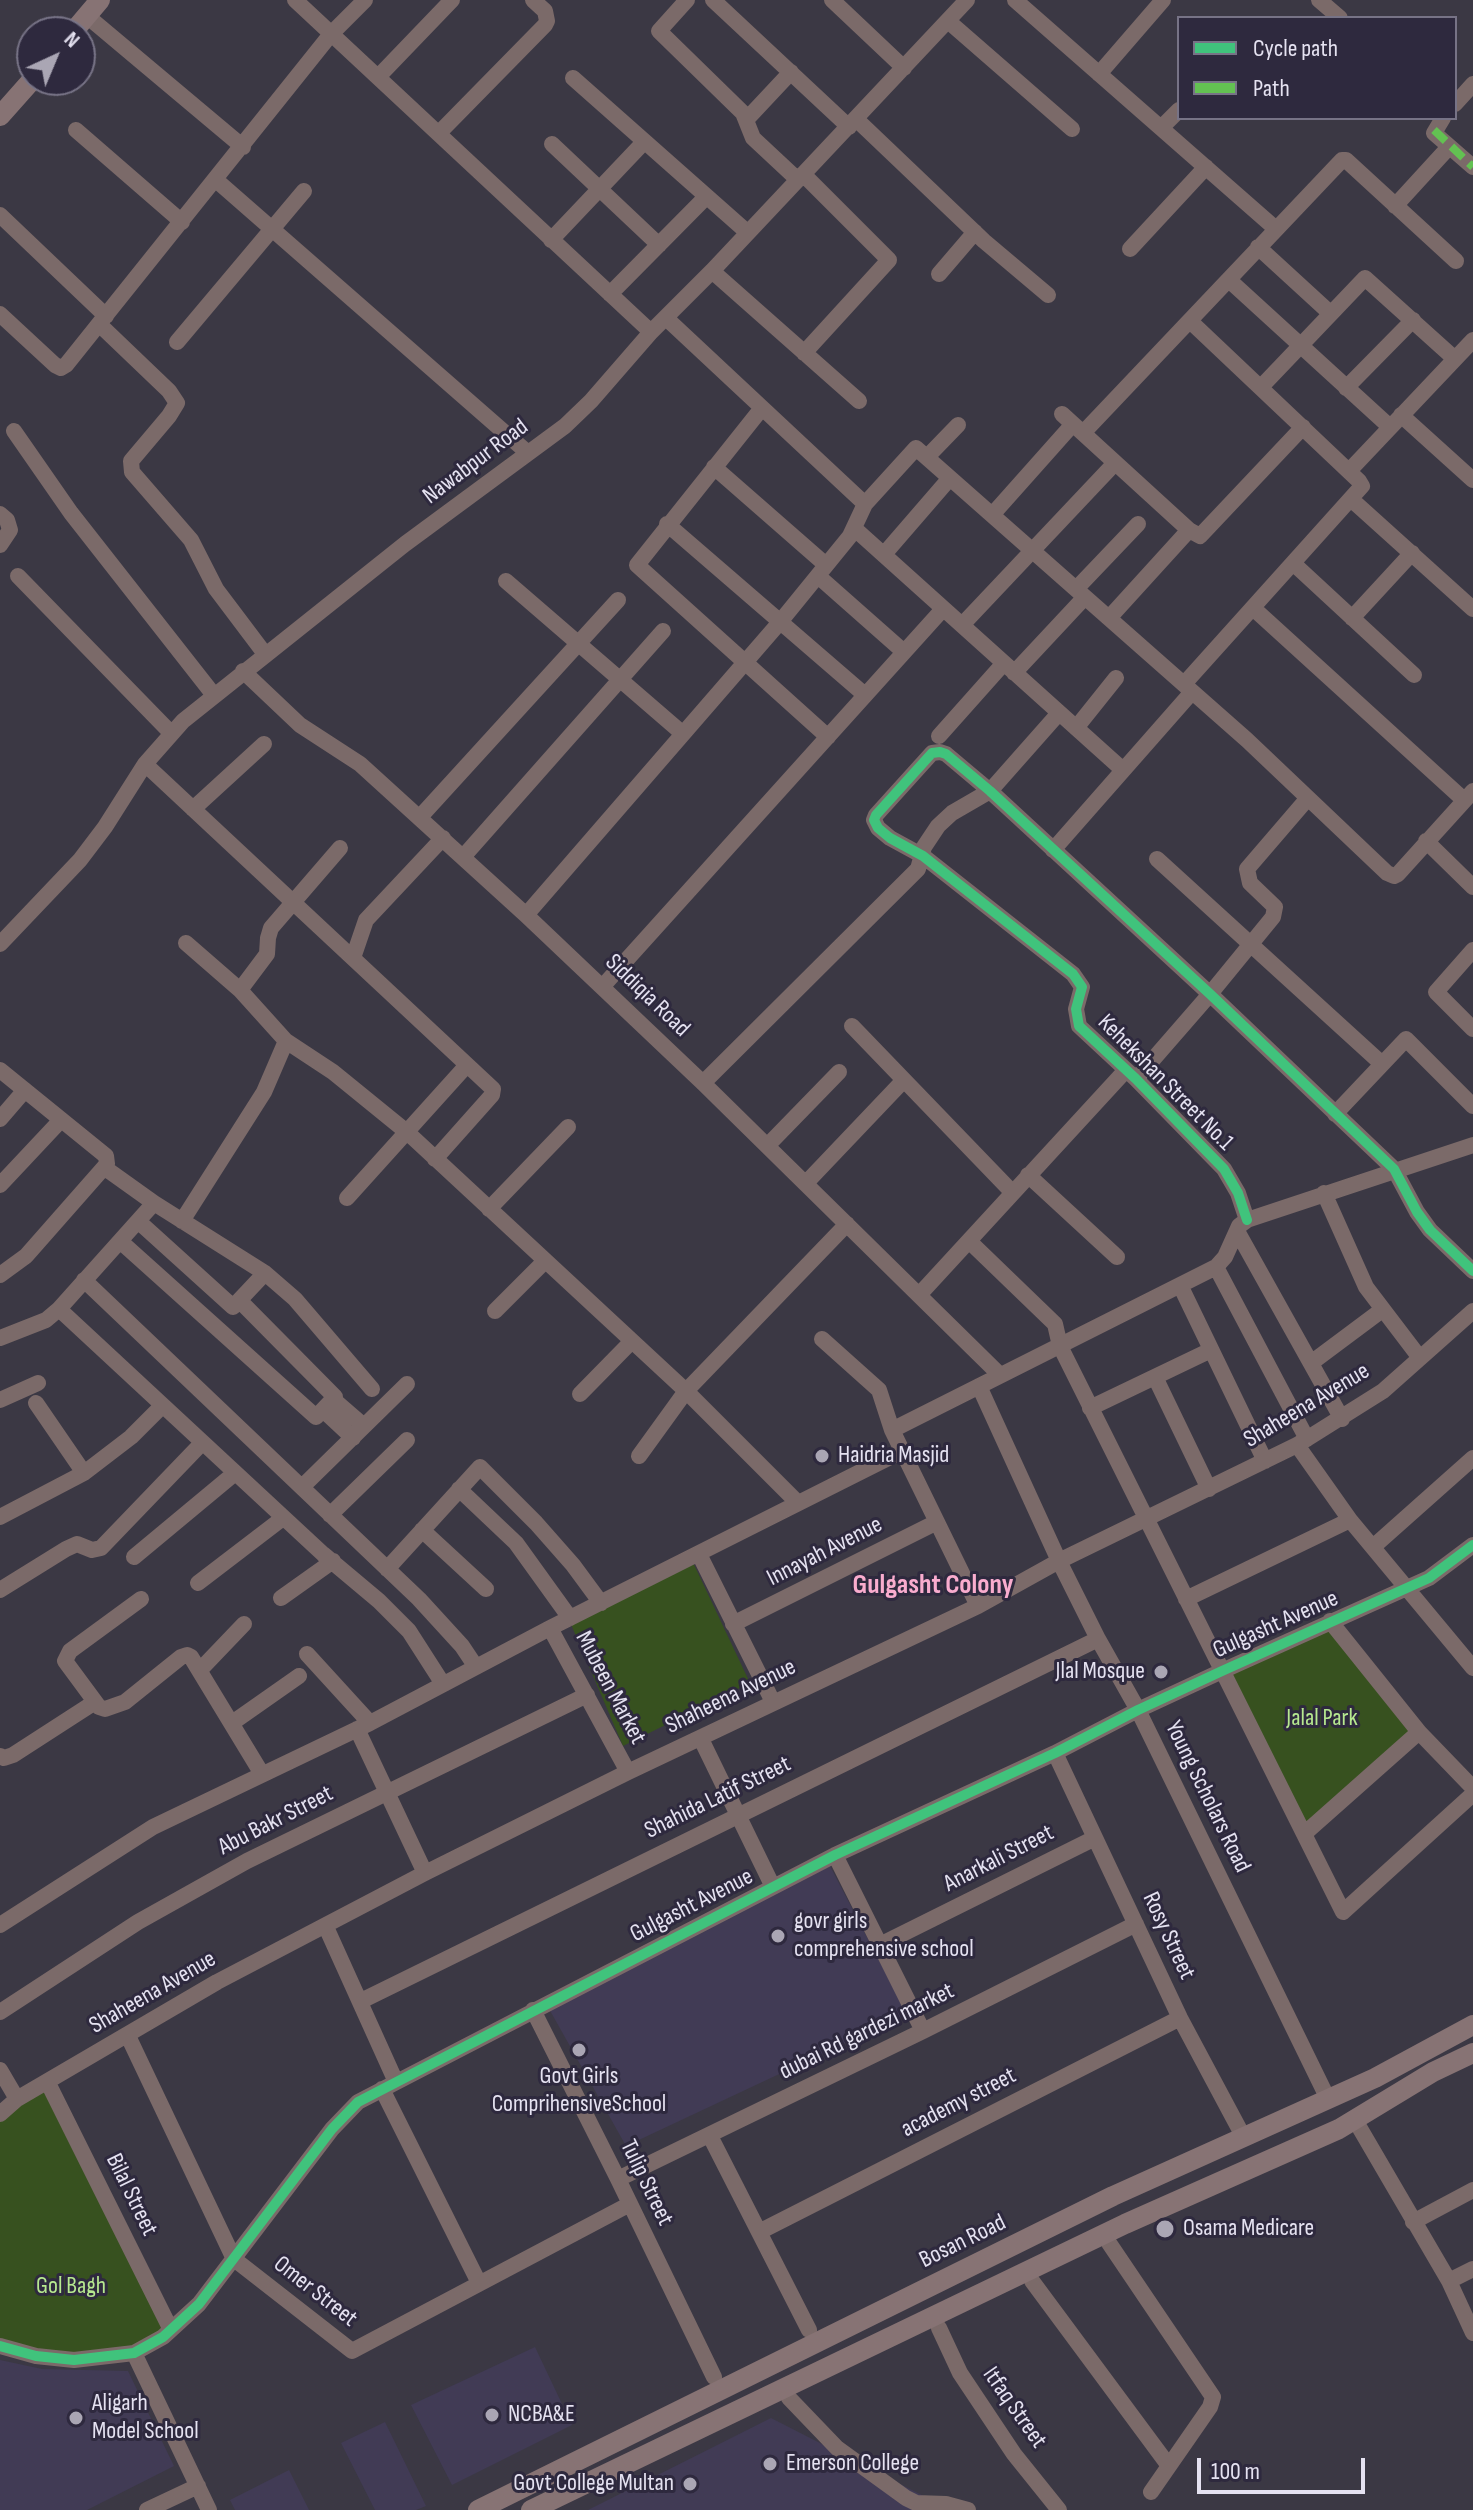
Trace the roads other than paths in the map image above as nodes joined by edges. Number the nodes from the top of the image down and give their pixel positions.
1 (295, 0) edge
2 (365, 0) edge
3 (452, 0) edge
4 (533, 0) edge
5 (687, 0) edge
6 (713, 0) edge
7 (740, 0) edge
8 (832, 0) edge
9 (1015, 0) edge
10 (1163, 0) edge
11 (1319, 0) edge
12 (956, 7) edge
13 (94, 8) edge
14 (728, 14) junction
15 (1338, 16) edge
16 (331, 34) junction
17 (904, 68) junction
18 (791, 72) junction
19 (1099, 74) junction
20 (378, 77) junction
21 (573, 78) dead end
22 (18, 96) edge
23 (1177, 112) edge
24 (0, 116) edge
25 (746, 120) junction
26 (852, 123) junction
27 (1438, 124) edge
28 (1161, 128) junction
29 (1072, 129) dead end
30 (76, 130) dead end
31 (439, 133) junction
32 (644, 142) junction
33 (552, 144) dead end
34 (243, 147) junction
35 (1449, 147) junction
36 (1206, 167) junction
37 (1473, 167) edge
38 (801, 177) junction
39 (216, 180) junction
40 (600, 189) junction
41 (304, 191) dead end
42 (706, 197) junction
43 (1395, 206) junction
44 (0, 215) edge
45 (182, 222) junction
46 (272, 229) junction
47 (1276, 229) junction
48 (747, 232) junction
49 (975, 232) junction
50 (551, 240) junction
51 (659, 245) junction
52 (1258, 247) junction
53 (1130, 249) dead end
54 (1456, 261) dead end
55 (712, 271) junction
56 (939, 274) dead end
57 (1229, 280) junction
58 (610, 294) junction
59 (1048, 295) dead end
60 (1330, 313) junction
61 (0, 314) edge
62 (666, 318) junction
63 (102, 320) junction
64 (1413, 320) junction
65 (1190, 321) junction
66 (651, 332) junction
67 (1473, 340) edge
68 (177, 342) dead end
69 (1300, 345) junction
70 (804, 353) junction
71 (1455, 359) junction
72 (1261, 387) junction
73 (1346, 388) junction
74 (859, 401) dead end
75 (762, 408) junction
76 (1396, 421) junction
77 (1073, 424) junction
78 (958, 425) dead end
79 (1303, 427) junction
80 (14, 431) dead end
81 (528, 453) junction
82 (927, 457) junction
83 (1115, 463) junction
84 (714, 467) junction
85 (1349, 471) junction
86 (950, 478) junction
87 (1473, 480) edge
88 (1352, 500) junction
89 (865, 504) junction
90 (0, 514) edge
91 (992, 515) junction
92 (667, 524) junction
93 (1138, 524) dead end
94 (855, 529) junction
95 (1189, 530) junction
96 (0, 545) edge
97 (1032, 550) junction
98 (886, 552) dead end
99 (1412, 553) junction
100 (1294, 564) junction
101 (822, 571) junction
102 (18, 576) dead end
103 (506, 581) dead end
104 (1080, 593) junction
105 (618, 600) dead end
106 (1253, 608) junction
107 (943, 609) junction
108 (1473, 609) edge
109 (1109, 618) junction
110 (1352, 618) junction
111 (780, 622) junction
112 (962, 625) junction
113 (663, 631) dead end
114 (578, 644) junction
115 (904, 652) junction
116 (265, 654) junction
117 (745, 663) junction
118 (1009, 668) junction
119 (243, 671) junction
120 (1414, 675) dead end
121 (1116, 678) dead end
122 (620, 680) junction
123 (1188, 688) junction
124 (213, 694) junction
125 (865, 695) junction
126 (1059, 713) junction
127 (1076, 728) junction
128 (171, 733) junction
129 (682, 733) junction
130 (939, 736) dead end
131 (828, 737) junction
132 (264, 744) dead end
133 (145, 764) junction
134 (1123, 770) junction
135 (990, 791) junction
136 (1469, 796) edge
137 (1308, 798) junction
138 (193, 809) junction
139 (420, 817) junction
140 (443, 838) junction
141 (1426, 841) junction
142 (340, 848) dead end
143 (1053, 850) junction
144 (923, 856) junction
145 (463, 857) junction
146 (1157, 859) dead end
147 (1473, 887) edge
148 (293, 902) junction
149 (526, 915) junction
150 (186, 943) dead end
151 (0, 944) edge
152 (1250, 944) junction
153 (1473, 950) edge
154 (353, 958) junction
155 (603, 986) junction
156 (240, 990) junction
157 (1210, 994) junction
158 (852, 1026) dead end
159 (1473, 1029) edge
160 (286, 1041) junction
161 (1381, 1063) junction
162 (467, 1065) junction
163 (0, 1070) edge
164 (839, 1072) dead end
165 (1131, 1074) junction
166 (904, 1080) junction
167 (703, 1083) junction
168 (25, 1090) junction
169 (1473, 1106) edge
170 (1335, 1114) junction
171 (0, 1119) edge
172 (61, 1120) junction
173 (568, 1127) dead end
174 (408, 1133) junction
175 (768, 1145) junction
176 (1473, 1145) edge
177 (435, 1159) junction
178 (105, 1168) junction
179 (1394, 1169) junction
180 (1028, 1175) junction
181 (806, 1183) junction
182 (0, 1185) edge
183 (1013, 1193) junction
184 (1324, 1193) junction
185 (347, 1198) dead end
186 (154, 1203) junction
187 (489, 1209) junction
188 (138, 1221) junction
189 (182, 1221) junction
190 (847, 1224) junction
191 (1242, 1225) junction
192 (120, 1241) junction
193 (969, 1241) junction
194 (1117, 1257) dead end
195 (545, 1261) junction
196 (1216, 1267) junction
197 (1473, 1271) edge
198 (265, 1273) junction
199 (0, 1275) edge
200 (84, 1280) junction
201 (1180, 1285) junction
202 (919, 1295) junction
203 (240, 1301) junction
204 (59, 1309) junction
205 (1382, 1310) junction
206 (495, 1311) dead end
207 (1473, 1311) edge
208 (0, 1338) edge
209 (822, 1339) dead end
210 (632, 1341) junction
211 (1060, 1346) junction
212 (1211, 1350) junction
213 (1420, 1358) junction
214 (1311, 1363) junction
215 (1000, 1375) junction
216 (1155, 1377) junction
217 (38, 1383) dead end
218 (407, 1384) dead end
219 (979, 1386) junction
220 (372, 1389) dead end
221 (686, 1391) junction
222 (580, 1394) dead end
223 (0, 1400) edge
224 (36, 1403) dead end
225 (328, 1405) junction
226 (162, 1406) junction
227 (1090, 1408) junction
228 (1342, 1419) junction
229 (892, 1430) junction
230 (358, 1432) junction
231 (407, 1440) dead end
232 (1302, 1442) junction
233 (202, 1443) junction
234 (902, 1451) junction
235 (639, 1456) dead end
236 (1473, 1459) edge
237 (1265, 1461) junction
238 (84, 1473) junction
239 (235, 1473) junction
240 (302, 1487) junction
241 (459, 1489) junction
242 (1209, 1489) junction
243 (797, 1502) junction
244 (330, 1515) junction
245 (0, 1517) edge
246 (283, 1518) junction
247 (1146, 1520) junction
248 (1350, 1520) junction
249 (937, 1522) junction
250 (422, 1530) junction
251 (1473, 1545) edge
252 (1373, 1547) junction
253 (699, 1554) junction
254 (134, 1557) dead end
255 (333, 1561) junction
256 (1059, 1561) junction
257 (387, 1569) junction
258 (198, 1583) dead end
259 (486, 1589) dead end
260 (1406, 1589) junction
261 (0, 1590) edge
262 (281, 1598) dead end
263 (141, 1599) dead end
264 (1186, 1599) junction
265 (601, 1603) junction
266 (978, 1606) junction
267 (570, 1618) junction
268 (1330, 1621) junction
269 (244, 1624) dead end
270 (733, 1624) junction
271 (550, 1628) junction
272 (1098, 1639) junction
273 (307, 1654) dead end
274 (476, 1667) junction
275 (1473, 1668) edge
276 (200, 1670) junction
277 (1222, 1671) junction
278 (299, 1676) dead end
279 (443, 1684) junction
280 (587, 1695) junction
281 (95, 1702) junction
282 (773, 1702) junction
283 (1138, 1710) junction
284 (232, 1723) junction
285 (363, 1726) junction
286 (1419, 1732) junction
287 (701, 1739) junction
288 (1055, 1753) junction
289 (0, 1756) edge
290 (628, 1772) junction
291 (262, 1774) junction
292 (1473, 1788) edge
293 (387, 1793) junction
294 (1473, 1794) edge
295 (738, 1815) junction
296 (1304, 1834) junction
297 (1095, 1838) junction
298 (835, 1855) junction
299 (425, 1873) junction
300 (773, 1887) junction
301 (1, 1923) edge
302 (1136, 1924) junction
303 (326, 1927) junction
304 (882, 1944) junction
305 (361, 2001) junction
306 (533, 2010) junction
307 (0, 2012) edge
308 (1180, 2018) junction
309 (1473, 2025) edge
310 (923, 2031) junction
311 (128, 2036) junction
312 (1473, 2053) edge
313 (0, 2070) edge
314 (48, 2083) junction
315 (389, 2086) junction
316 (17, 2099) junction
317 (1328, 2099) junction
318 (0, 2114) edge
319 (1355, 2120) junction
320 (710, 2136) junction
321 (1243, 2136) junction
322 (618, 2179) junction
323 (1473, 2190) edge
324 (1113, 2196) junction
325 (630, 2204) junction
326 (1413, 2222) junction
327 (1125, 2224) junction
328 (759, 2232) junction
329 (1109, 2243) dead end
330 (234, 2259) junction
331 (1473, 2269) edge
332 (1032, 2281) dead end
333 (1449, 2281) junction
334 (479, 2283) junction
335 (908, 2298) junction
336 (930, 2325) junction
337 (171, 2330) junction
338 (809, 2330) dead end
339 (1473, 2333) edge
340 (0, 2346) edge
341 (134, 2353) junction
342 (714, 2377) dead end
343 (789, 2398) dead end
344 (1169, 2466) junction
345 (198, 2486) junction
346 (1151, 2492) dead end
347 (147, 2510) edge
348 (209, 2510) edge
349 (478, 2510) edge
350 (531, 2510) edge
351 (968, 2510) edge
352 (1059, 2510) edge

1 - 16 street
2 - 16 street
3 - 20 street
4 - 31 street
5 - 25 street
6 - 14 street
7 - 14 street
8 - 17 street
9 - 19 street
10 - 19 street
11 - 15 street
12 - 17 street, Nawabpur Road
12 - 29 street
13 - 34 street
14 - 18 street
16 - 20 street
16 - 34 street
17 - 26 street, Nawabpur Road
18 - 25 street
18 - 26 street
19 - 28 street
20 - 31 street
21 - 32 street
22 - 24 main road
23 - 28 street
25 - 38 street
26 - 38 street, Nawabpur Road
26 - 49 street
27 - 35 street
28 - 36 street
30 - 45 street
31 - 50 street
32 - 40 street
32 - 42 street
33 - 40 street
34 - 39 street
35 - 37 street
35 - 43 street
36 - 47 street
36 - 53 street
38 - 48 street, Nawabpur Road
38 - 70 street
39 - 45 street
39 - 46 street
40 - 50 street
40 - 51 street
41 - 46 street
42 - 48 street
42 - 51 street
43 - 47 street
43 - 54 street
44 - 63 street
45 - 63 street
46 - 68 street
46 - 81 street
47 - 52 street
48 - 55 street, Nawabpur Road
49 - 56 street
49 - 59 street
50 - 58 street
51 - 58 street
52 - 57 street
52 - 60 street
55 - 62 street, Nawabpur Road
55 - 70 street
57 - 65 street
57 - 69 street
58 - 66 street
60 - 64 street
60 - 69 street
61 - 63 street
62 - 66 street, Nawabpur Road
62 - 75 street
63 - 116 street
64 - 71 street
64 - 73 street
65 - 72 street
65 - 77 street
66 - 81 street, Nawabpur Road
67 - 71 street
69 - 72 street
69 - 73 street
70 - 74 street
71 - 76 street
72 - 79 street
73 - 76 street
75 - 84 street
75 - 89 street
76 - 85 street
76 - 87 street
77 - 83 street
77 - 91 street
78 - 82 street
79 - 85 street
79 - 95 street
80 - 124 street
81 - 116 street, Nawabpur Road
82 - 86 street
82 - 89 street
83 - 95 street
83 - 97 street
84 - 92 street
84 - 101 street
85 - 88 street
86 - 91 street
86 - 98 street
88 - 99 street
88 - 100 street
89 - 94 street
90 - 96 street
91 - 97 street
92 - 111 street
92 - 117 street
93 - 104 street
94 - 101 street
94 - 107 street
95 - 109 street
97 - 104 street
97 - 112 street
99 - 108 street
99 - 110 street
100 - 106 street
100 - 110 street
101 - 111 street
101 - 115 street
102 - 128 street
103 - 114 street
104 - 109 street
104 - 118 street
105 - 114 street
106 - 123 street
106 - 136 street
107 - 112 street
107 - 115 street
109 - 123 street
110 - 120 street
111 - 117 street
111 - 125 street
112 - 118 street
113 - 122 street
114 - 122 street
114 - 139 street
115 - 125 street
116 - 119 street, Nawabpur Road
117 - 129 street
117 - 131 street
118 - 126 street
118 - 130 street
119 - 124 street, Nawabpur Road
119 - 139 street, Siddiqia Road
121 - 127 street
122 - 129 street
122 - 145 street
123 - 134 street
123 - 137 street
124 - 128 street, Nawabpur Road
125 - 131 street
126 - 127 street
126 - 135 street
127 - 134 street
128 - 133 street, Nawabpur Road
129 - 149 street
131 - 155 street
132 - 138 street
133 - 138 street
133 - 151 street, Nawabpur Road
134 - 143 street
135 - 143 street
135 - 144 street
135 - 144 street
136 - 141 street
137 - 141 street
137 - 152 street
138 - 148 street
139 - 140 street, Siddiqia Road
140 - 145 street, Siddiqia Road
140 - 154 street
141 - 147 street
142 - 148 street
143 - 157 street
144 - 165 street, Kehekshan Street No.1
144 - 167 street
145 - 149 street, Siddiqia Road
146 - 152 street
148 - 154 street
148 - 156 street
149 - 155 street, Siddiqia Road
150 - 156 street
152 - 157 street
152 - 161 street
153 - 159 street
154 - 162 street
155 - 167 street, Siddiqia Road
156 - 160 street
157 - 165 street
157 - 170 street
158 - 166 street
160 - 174 street
160 - 189 street
161 - 169 street
161 - 170 street
162 - 174 street
162 - 177 street
163 - 168 street
164 - 175 street
165 - 180 street
165 - 191 street, Kehekshan Street No.1
166 - 181 street
166 - 183 street
167 - 175 street, Siddiqia Road
168 - 171 street
168 - 172 street
170 - 179 street
172 - 178 street
172 - 182 street
173 - 187 street
174 - 177 street
174 - 185 street
175 - 181 street, Siddiqia Road
176 - 179 street
177 - 187 street
178 - 186 street
178 - 199 street
179 - 184 street
179 - 197 street
180 - 183 street
180 - 194 street
181 - 190 street, Siddiqia Road
183 - 193 street
184 - 191 street
184 - 205 street
186 - 188 street
186 - 189 street
187 - 195 street
188 - 192 street
188 - 203 street
189 - 198 street
190 - 202 street, Siddiqia Road
190 - 221 street
191 - 196 street
191 - 214 street, Kehekshan Street No.1
192 - 200 street
192 - 225 street
193 - 202 street
193 - 211 street
195 - 206 street
195 - 210 street
196 - 201 street
196 - 232 street
198 - 203 street
198 - 220 street
200 - 204 street
200 - 240 street
201 - 211 street
201 - 212 street
202 - 215 street, Siddiqia Road
203 - 225 street
204 - 208 street
204 - 226 street
205 - 213 street
205 - 214 street
207 - 213 street, Shaheena Avenue
209 - 229 street
210 - 221 street
210 - 222 street
211 - 215 street
211 - 227 street
212 - 216 street
212 - 237 street
213 - 228 street, Shaheena Avenue
214 - 228 street, Kehekshan Street No.1
215 - 219 street
216 - 227 street
216 - 242 street
217 - 223 street
218 - 230 street
219 - 229 street
219 - 256 street, Young Scholars Road
221 - 235 street
221 - 243 street
224 - 238 street
225 - 230 street
226 - 233 street
226 - 238 street
227 - 247 street
228 - 232 street, Shaheena Avenue
229 - 234 street
230 - 240 street
231 - 244 street
232 - 237 street, Shaheena Avenue
232 - 248 street
233 - 239 street
233 - 261 street
234 - 243 street
234 - 249 street
236 - 252 street
237 - 242 street, Shaheena Avenue
238 - 245 street
239 - 246 street
239 - 254 street
240 - 244 street
241 - 250 street
241 - 265 street
241 - 267 street
242 - 247 street, Shaheena Avenue
243 - 253 street
244 - 257 street
246 - 255 street
246 - 258 street
247 - 256 street, Shaheena Avenue
247 - 264 street
248 - 252 street
248 - 264 street
249 - 266 street
249 - 270 street, Innayah Avenue
250 - 257 street
250 - 259 street
251 - 260 street, Gulgasht Avenue
252 - 260 street
253 - 265 street
253 - 270 street
255 - 262 street
255 - 279 street
256 - 266 street, Shaheena Avenue
256 - 272 street, Young Scholars Road
257 - 274 street
260 - 268 street, Gulgasht Avenue
260 - 275 street
263 - 281 street
264 - 277 street
265 - 267 street
266 - 282 street, Shaheena Avenue
267 - 271 street
268 - 277 street, Gulgasht Avenue
268 - 286 street
269 - 276 street
270 - 282 street
271 - 274 street
271 - 280 street, Mubeen Market
272 - 283 street, Young Scholars Road
272 - 295 street, Shahida Latif Street
273 - 285 street
274 - 279 street
276 - 281 street
276 - 284 street
277 - 283 street, Gulgasht Avenue
277 - 296 street
278 - 284 street
279 - 285 street
280 - 290 street, Mubeen Market
280 - 293 street, Abu Bakr Street
281 - 289 street
282 - 287 street, Shaheena Avenue
283 - 288 street, Gulgasht Avenue
283 - 317 street, Young Scholars Road
284 - 291 street
285 - 291 street
285 - 293 street
286 - 292 street
286 - 296 street
287 - 290 street, Shaheena Avenue
287 - 295 street
288 - 297 street, Rosy Street
288 - 298 street, Gulgasht Avenue
290 - 299 street, Shaheena Avenue
291 - 301 street
293 - 299 street
293 - 307 street, Abu Bakr Street
294 - 296 street
295 - 300 street
295 - 305 street, Shahida Latif Street
297 - 302 street, Rosy Street
297 - 304 street, Anarkali Street
298 - 300 street, Gulgasht Avenue
298 - 304 street
299 - 303 street, Shaheena Avenue
300 - 306 street, Gulgasht Avenue
302 - 308 street, Rosy Street
302 - 310 street, dubai Rd gardezi market
303 - 305 street
303 - 311 street, Shaheena Avenue
304 - 310 street
305 - 315 street
306 - 315 street, Gulgasht Avenue
306 - 322 street, Tulip Street
308 - 321 street, Rosy Street
308 - 328 street, academy street
309 - 317 main road, Bosan Road
310 - 320 street, dubai Rd gardezi market
311 - 314 street, Shaheena Avenue
311 - 330 street, Omer Street
312 - 319 main road
313 - 316 street
314 - 316 street, Shaheena Avenue
314 - 337 street, Bilal Street
315 - 330 street, Gulgasht Avenue
315 - 334 street
316 - 318 street, Shaheena Avenue
317 - 321 main road, Bosan Road
319 - 326 street
319 - 327 main road
320 - 322 street, dubai Rd gardezi market
320 - 328 street
321 - 324 main road, Bosan Road
322 - 325 street, Tulip Street
323 - 326 street
324 - 327 main road
324 - 335 main road, Bosan Road
325 - 334 street, Omer Street
325 - 342 street, Tulip Street
326 - 333 street
327 - 336 main road
328 - 338 street
329 - 344 street
330 - 334 street, Omer Street
330 - 337 street, Gulgasht Avenue
331 - 333 street
332 - 344 street
333 - 339 street
335 - 336 main road
335 - 349 main road, Bosan Road
336 - 350 main road
336 - 352 street, Itfaq Street
337 - 341 street, Gulgasht Avenue
340 - 341 street, Gulgasht Avenue
341 - 345 street
343 - 351 street
344 - 346 street
345 - 347 street
345 - 348 street

